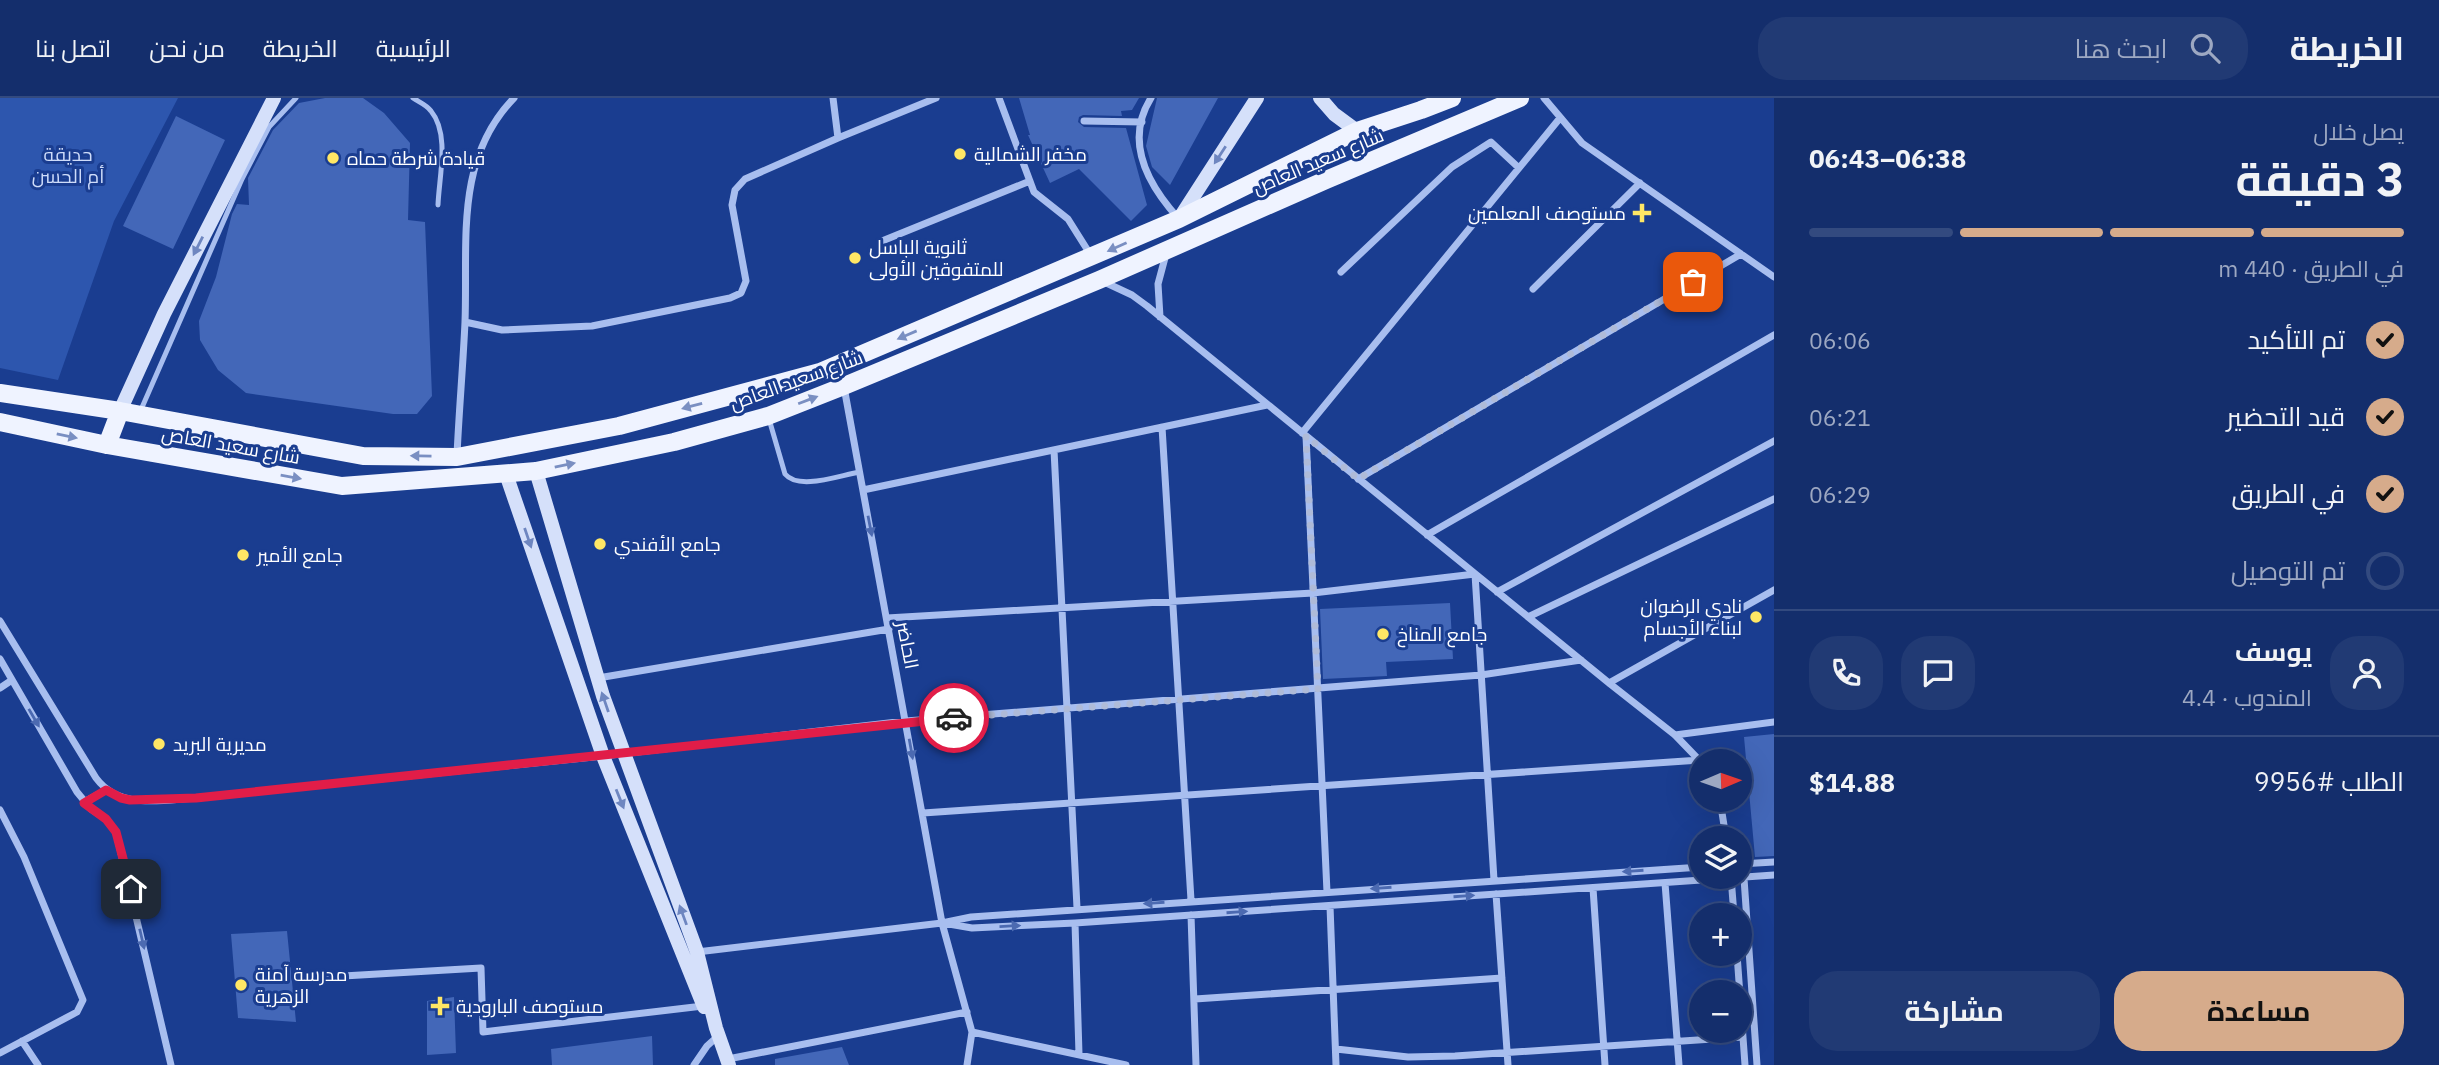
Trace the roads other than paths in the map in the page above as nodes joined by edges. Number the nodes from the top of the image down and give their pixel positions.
1 (274, 98) edge
2 (296, 98) edge
3 (413, 98) edge
4 (499, 98) edge
5 (514, 98) edge
6 (833, 98) edge
7 (936, 98) edge
8 (999, 98) edge
9 (1151, 98) edge
10 (1257, 98) edge
11 (1320, 98) edge
12 (1452, 98) edge
13 (1520, 98) edge
14 (1544, 98) edge
15 (505, 107) junction
16 (1560, 118) junction
17 (1084, 121) dead end
18 (1142, 122) junction
19 (1357, 131) junction
20 (838, 138) junction
21 (1519, 168) junction
22 (1030, 181) junction
23 (1640, 183) junction
24 (438, 205) dead end
25 (1179, 219) junction
26 (882, 241) dead end
27 (1168, 250) junction
28 (1741, 254) junction
29 (1093, 258) junction
30 (1341, 272) dead end
31 (1774, 277) edge
32 (1099, 280) junction
33 (1533, 289) dead end
34 (1160, 318) junction
35 (465, 321) junction
36 (1774, 335) edge
37 (844, 386) junction
38 (0, 393) edge
39 (1267, 405) junction
40 (120, 411) junction
41 (139, 415) junction
42 (768, 416) junction
43 (0, 422) edge
44 (1162, 427) junction
45 (1304, 435) junction
46 (1774, 442) edge
47 (107, 445) junction
48 (1054, 450) junction
49 (457, 457) junction
50 (536, 471) junction
51 (860, 472) junction
52 (506, 474) junction
53 (1358, 479) junction
54 (863, 490) junction
55 (1774, 499) edge
56 (1427, 535) junction
57 (1475, 574) junction
58 (1774, 590) edge
59 (1497, 592) junction
60 (1313, 593) junction
61 (1173, 602) junction
62 (1062, 608) junction
63 (1528, 617) junction
64 (887, 618) junction
65 (0, 621) edge
66 (889, 629) junction
67 (0, 659) edge
68 (1581, 660) junction
69 (1481, 675) junction
70 (597, 678) junction
71 (12, 680) junction
72 (1609, 683) junction
73 (0, 688) edge
74 (1318, 689) junction
75 (1179, 700) junction
76 (1067, 709) junction
77 (906, 721) junction
78 (1774, 722) edge
79 (1675, 735) junction
80 (1689, 750) edge
81 (624, 754) junction
82 (603, 756) junction
83 (1689, 762) edge
84 (1488, 775) junction
85 (1322, 787) junction
86 (106, 790) junction
87 (1185, 796) junction
88 (84, 803) junction
89 (1072, 804) junction
90 (0, 810) edge
91 (923, 813) junction
92 (1774, 862) edge
93 (1752, 863) edge
94 (1689, 868) edge
95 (1774, 875) edge
96 (1752, 876) edge
97 (1494, 880) junction
98 (1689, 881) edge
99 (1665, 883) junction
100 (1593, 888) junction
101 (1745, 889) edge
102 (1327, 892) junction
103 (1496, 894) junction
104 (1191, 900) junction
105 (1330, 906) junction
106 (1077, 908) junction
107 (1191, 915) junction
108 (942, 923) junction
109 (1075, 923) junction
110 (697, 952) junction
111 (326, 977) dead end
112 (1502, 978) junction
113 (1333, 990) junction
114 (1195, 999) junction
115 (704, 1006) junction
116 (967, 1012) junction
117 (717, 1032) junction
118 (972, 1032) junction
119 (22, 1041) junction
120 (1689, 1041) edge
121 (1677, 1042) junction
122 (1743, 1043) edge
123 (1604, 1047) junction
124 (1336, 1049) junction
125 (0, 1053) edge
126 (1079, 1054) junction
127 (1507, 1054) junction
128 (728, 1062) edge
129 (38, 1065) edge
130 (172, 1065) edge
131 (694, 1065) edge
132 (967, 1065) edge
133 (1126, 1065) edge
134 (1196, 1065) edge
135 (1336, 1065) edge
136 (1508, 1065) edge
137 (1605, 1065) edge
138 (1679, 1065) edge
139 (1745, 1065) edge
140 (1757, 1065) edge

1 -> 40 main road
2 - 41 lane
3 - 24 lane
4 - 15 street
5 - 15 street
6 - 20 street
7 - 20 street
8 - 22 street
9 - 18 street
10 -> 25 main road
11 - 19 main road
12 - 19 main road
13 - 27 main road, شارع سعيد العاص
14 - 16 street
15 - 35 street
16 - 21 street
16 - 23 street
17 - 18 street
18 - 25 street
19 - 25 main road
20 - 35 street
21 - 30 street
21 - 45 street
22 - 26 street
22 - 29 street
23 - 28 street
23 - 33 street
25 -> 29 main road
27 - 32 main road, شارع سعيد العاص
27 - 34 street
28 - 31 street
28 - 53 street
29 -> 49 main road
32 - 34 street
32 - 37 main road, شارع سعيد العاص
34 - 39 street
35 - 49 street
36 - 56 street
42 -> 37 main road, شارع سعيد العاص
37 - 51 street, الحاضر
38 - 40 main road
39 - 44 street
39 - 45 street
40 - 41 main road
40 - 47 main road
49 -> 41 main road
50 -> 42 main road, شارع سعيد العاص
42 - 51 lane
43 -> 47 main road, شارع سعيد العاص
44 - 48 street
44 - 61 street
45 - 53 street
45 - 60 street
46 - 59 street
47 -> 52 main road, شارع سعيد العاص
48 - 54 street
48 - 62 street
50 - 52 main road, شارع سعيد العاص
50 - 70 main road
51 - 54 street, الحاضر
52 -> 82 main road
53 - 56 street
54 -> 64 street, الحاضر
55 - 63 street
56 - 57 street
57 - 59 street
57 - 60 street
57 - 69 street
58 - 72 street
59 - 63 street
60 - 61 street
60 - 74 street
61 - 62 street
61 - 75 street
62 - 64 street
62 - 76 street
63 - 68 street
64 - 66 street, الحاضر
65 - 86 street
66 - 70 street
66 - 77 street, الحاضر
67 - 71 street
68 - 69 street
68 - 72 street
69 - 74 street
69 - 84 street
81 -> 70 main road
71 - 73 street
71 -> 88 street
72 - 79 street
74 - 75 street
74 - 85 street
75 - 76 street
75 - 87 street
76 - 77 street
76 - 89 street
77 - 81 street
77 -> 91 street, الحاضر
78 - 79 street
79 - 80 street
81 - 82 street
110 -> 81 main road
82 - 86 street
82 -> 115 main road
83 - 84 street
84 - 85 street
84 - 97 street
85 - 87 street
85 - 102 street
86 - 88 street
87 - 89 street
87 - 104 street
88 -> 130 street
89 - 91 street
89 - 106 street
90 - 119 street
91 - 108 street, الحاضر
92 - 93 street
94 -> 97 street
95 - 96 street
97 -> 102 street
98 - 99 street
99 - 100 street
99 - 121 street
100 - 103 street
100 - 123 street
101 - 140 street
102 - 104 street
105 -> 103 street
103 - 112 street
104 -> 106 street
107 -> 105 street
105 - 113 street
106 - 108 street
107 - 109 street
107 - 114 street
108 -> 109 street
108 - 110 street
108 - 116 street, الحاضر
109 - 126 street
110 - 117 main road
111 - 115 street
112 - 113 street
112 - 127 street
113 - 114 street
113 - 124 street
114 - 134 street
115 - 117 main road
116 - 118 street, الحاضر
116 - 128 street
117 - 128 main road
117 - 131 street
118 - 126 street
118 - 132 street
119 - 125 street
119 - 129 street
120 - 121 street
121 - 123 street
121 - 138 street
122 - 139 street
123 - 127 street
123 - 137 street
124 - 127 street
124 - 135 street
126 - 133 street
127 - 136 street

